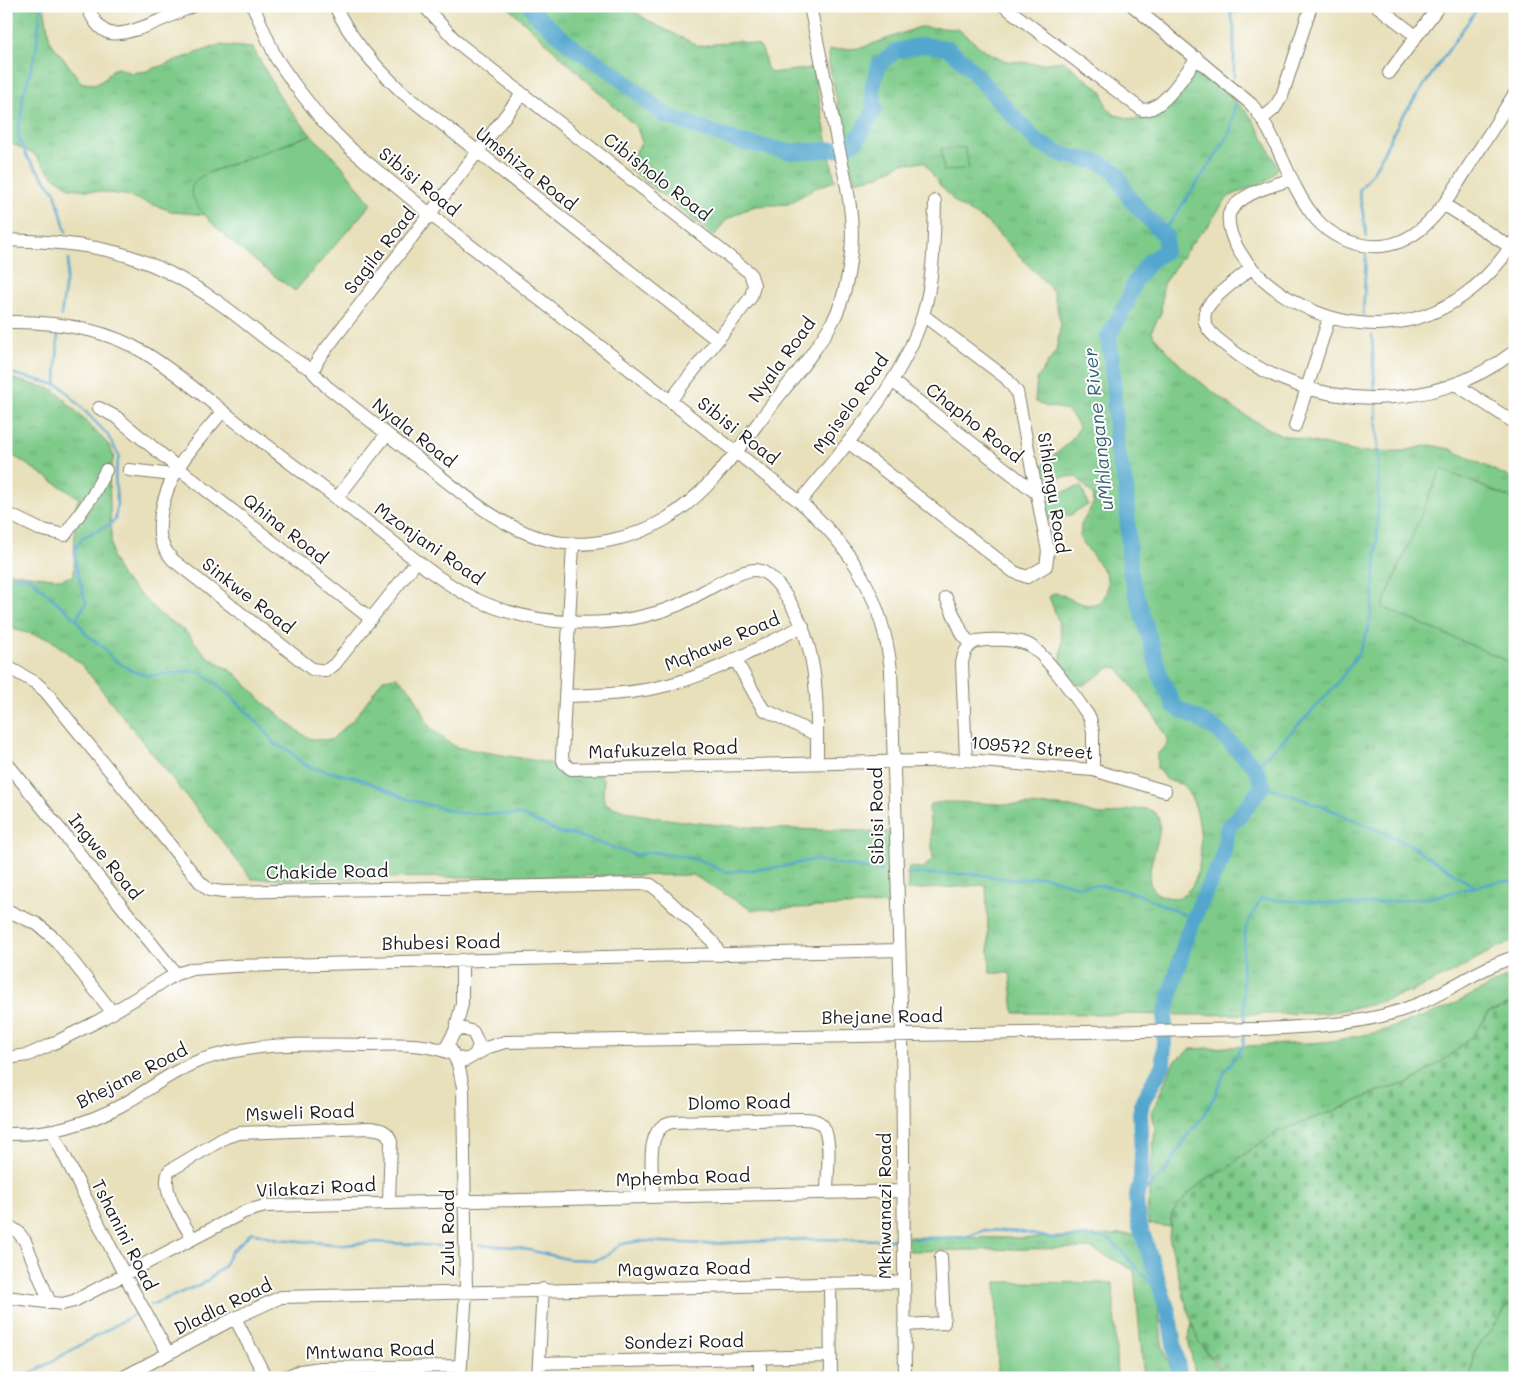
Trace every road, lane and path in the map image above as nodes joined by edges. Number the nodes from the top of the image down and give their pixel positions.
1 (87, 6) edge
2 (192, 6) edge
3 (252, 6) edge
4 (335, 6) edge
5 (424, 6) edge
6 (810, 6) edge
7 (1004, 6) edge
8 (1133, 6) edge
9 (1311, 6) edge
10 (1377, 6) edge
11 (1439, 6) edge
12 (170, 10) edge
13 (1416, 36) junction
14 (1197, 58) junction
15 (1389, 73) dead end
16 (1515, 93) edge
17 (522, 94) junction
18 (1263, 118) junction
19 (478, 154) junction
20 (1292, 178) junction
21 (935, 201) dead end
22 (1445, 204) junction
23 (432, 215) junction
24 (6, 240) edge
25 (1513, 246) edge
26 (1251, 268) junction
27 (922, 315) junction
28 (1329, 318) junction
29 (6, 322) edge
30 (717, 340) junction
31 (1515, 351) edge
32 (309, 371) junction
33 (892, 381) junction
34 (1455, 384) junction
35 (1305, 389) junction
36 (670, 401) junction
37 (99, 408) dead end
38 (222, 412) junction
39 (1515, 423) edge
40 (1295, 426) dead end
41 (386, 434) junction
42 (848, 442) junction
43 (736, 451) junction
44 (106, 470) dead end
45 (129, 470) dead end
46 (175, 472) junction
47 (1035, 492) junction
48 (337, 498) junction
49 (800, 502) junction
50 (6, 512) edge
51 (573, 544) junction
52 (417, 561) junction
53 (946, 598) dead end
54 (370, 618) junction
55 (569, 623) junction
56 (803, 626) junction
57 (971, 644) junction
58 (736, 659) junction
59 (6, 666) edge
60 (565, 696) junction
61 (817, 735) junction
62 (966, 760) junction
63 (894, 761) junction
64 (6, 762) edge
65 (817, 763) junction
66 (1093, 770) junction
67 (1165, 791) dead end
68 (6, 910) edge
69 (899, 950) junction
70 (721, 955) junction
71 (1515, 957) edge
72 (462, 960) junction
73 (176, 974) junction
74 (462, 1004) junction
75 (112, 1012) junction
76 (453, 1033) junction
77 (474, 1034) junction
78 (902, 1034) junction
79 (505, 1042) junction
80 (423, 1046) junction
81 (453, 1056) junction
82 (473, 1056) junction
83 (6, 1058) edge
84 (464, 1087) junction
85 (52, 1131) junction
86 (6, 1134) edge
87 (902, 1191) junction
88 (826, 1192) junction
89 (653, 1196) junction
90 (390, 1201) junction
91 (466, 1203) junction
92 (6, 1224) edge
93 (192, 1238) junction
94 (941, 1257) dead end
95 (124, 1274) junction
96 (903, 1282) junction
97 (830, 1284) junction
98 (543, 1289) junction
99 (466, 1292) junction
100 (6, 1297) edge
101 (50, 1303) junction
102 (235, 1318) junction
103 (904, 1326) junction
104 (168, 1353) junction
105 (830, 1356) junction
106 (760, 1358) junction
107 (539, 1363) junction
108 (386, 1372) edge
109 (460, 1372) edge
110 (122, 1378) edge
111 (266, 1378) edge
112 (283, 1378) edge
113 (538, 1378) edge
114 (760, 1378) edge
115 (831, 1378) edge
116 (905, 1378) edge

1 - 12 street
2 - 12 street
3 - 23 street, Sibisi Road
4 - 19 street, Umshiza Road
5 - 17 street, Cibisholo Road
6 - 43 street, Nyala Road
7 - 14 street
8 - 14 street
9 - 18 street
10 - 13 street
11 - 13 street
13 - 15 street
14 - 18 street
16 - 22 street
17 - 19 street, Sagila Road
17 - 30 street, Cibisholo Road
18 - 20 street
19 - 23 street, Sagila Road
19 - 30 street, Umshiza Road
20 - 22 street
20 - 26 street
21 - 27 street, Mpiselo Road
22 - 25 street
23 - 32 street, Sagila Road
23 - 36 street, Sibisi Road
24 - 32 street, Nyala Road
25 - 28 street
26 - 28 street
26 - 35 street
27 - 33 street, Mpiselo Road
27 - 47 street, Sihlangu Road
28 - 35 street
29 - 38 street, Mzonjani Road
30 - 36 street, Cibisholo Road
31 - 34 street
32 - 41 street, Nyala Road
33 - 42 street, Mpiselo Road
33 - 47 street, Chapho Road
34 - 35 street
34 - 39 street
35 - 40 street
36 - 43 street, Sibisi Road
37 - 46 street, Qhina Road
38 - 46 street, Sinkwe Road
38 - 48 street, Mzonjani Road
41 - 48 street
41 - 51 street, Nyala Road
42 - 47 street, Sihlangu Road
42 - 49 street, Mpiselo Road
43 - 49 street, Sibisi Road
43 - 51 street, Nyala Road
44 - 50 street
45 - 46 street
46 - 54 street, Qhina Road
46 - 54 street, Sinkwe Road
48 - 52 street, Mzonjani Road
49 - 63 street, Sibisi Road
51 - 55 street, Mafukuzela Road
52 - 54 street, Sinkwe Road
52 - 55 street, Mzonjani Road
53 - 57 street
55 - 56 street, Mzonjani Road
55 - 60 street, Mafukuzela Road
56 - 58 street, Mqhawe Road
56 - 61 street, Mzonjani Road
57 - 62 street
57 - 66 street
58 - 60 street, Mqhawe Road
58 - 61 street
59 - 70 street, Chakide Road
60 - 65 street, Mafukuzela Road
61 - 65 street, Mzonjani Road
62 - 63 street, 109572 Street
62 - 66 street, 109572 Street
63 - 65 street, Mafukuzela Road
63 - 69 street, Sibisi Road
64 - 73 street, Ingwe Road
66 - 67 street, 109572 Street
68 - 75 street
69 - 70 street, Bhubesi Road
69 - 78 street, Sibisi Road
70 - 72 street, Bhubesi Road
71 - 78 street, Bhejane Road
72 - 73 street, Bhubesi Road
72 - 74 street
73 - 75 street, Bhubesi Road
74 - 76 street
74 - 77 street
75 - 83 street, Bhubesi Road
76 - 77 street
76 - 80 street, Bhejane Road
76 - 81 street
77 - 79 street, Bhejane Road
77 - 82 street
78 - 79 street, Bhejane Road
78 - 87 street, Mkhwanazi Road
79 - 82 street, Bhejane Road
80 - 81 street, Bhejane Road
80 - 85 street, Bhejane Road
81 - 82 street
81 - 84 street, Zulu Road
82 - 84 street, Zulu Road
84 - 91 street, Zulu Road
85 - 86 street, Bhejane Road
85 - 95 street, Tshanini Road
87 - 88 street, Mphemba Road
87 - 96 street, Mkhwanazi Road
88 - 89 street, Mphemba Road
88 - 89 street, Dlomo Road
89 - 91 street, Mphemba Road
90 - 91 street, Vilakazi Road
90 - 93 street, Vilakazi Road
90 - 93 street, Msweli Road
91 - 99 street, Zulu Road
92 - 101 street
93 - 95 street, Vilakazi Road
94 - 103 street
95 - 101 street, Vilakazi Road
95 - 104 street, Tshanini Road
96 - 97 street, Magwaza Road
96 - 103 street, Mkhwanazi Road
97 - 98 street, Magwaza Road
97 - 105 street
98 - 99 street, Magwaza Road
98 - 107 street
99 - 102 street, Dladla Road
99 - 109 street, Zulu Road
100 - 101 street, Vilakazi Road
102 - 104 street, Dladla Road
102 - 111 street
103 - 116 street, Mkhwanazi Road
104 - 110 street, Dladla Road
105 - 106 street, Sondezi Road
105 - 115 street
106 - 107 street, Sondezi Road
106 - 114 street
107 - 113 street
108 - 109 street, Mntwana Road
108 - 112 street, Mntwana Road

